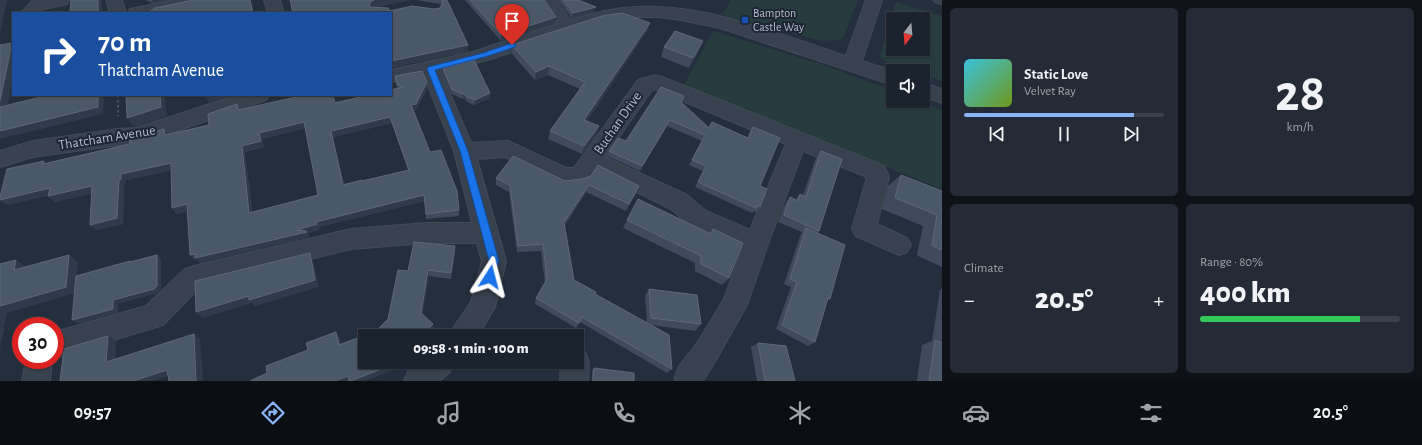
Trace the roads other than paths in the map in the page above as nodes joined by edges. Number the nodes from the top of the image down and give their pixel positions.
1 (61, 0) edge
2 (114, 0) edge
3 (198, 0) edge
4 (272, 0) edge
5 (548, 0) edge
6 (874, 0) edge
7 (939, 0) edge
8 (942, 1) edge
9 (30, 12) edge
10 (118, 12) edge
11 (141, 12) edge
12 (276, 12) edge
13 (567, 26) junction
14 (852, 64) junction
15 (430, 69) junction
16 (392, 76) edge
17 (886, 76) edge
18 (930, 92) edge
19 (255, 96) edge
20 (942, 96) edge
21 (797, 141) junction
22 (464, 151) junction
23 (0, 158) edge
24 (592, 160) junction
25 (487, 233) junction
26 (756, 244) junction
27 (899, 245) dead end
28 (468, 329) edge
29 (64, 342) edge
30 (38, 369) edge
31 (432, 369) edge
32 (575, 369) edge
33 (36, 381) edge
34 (418, 381) edge
35 (574, 381) edge
36 (689, 381) edge

1 - 9 street
2 - 10 street
3 - 11 street
4 - 12 street
5 - 13 street
6 - 14 street
7 - 8 lane
13 - 14 street
13 - 15 street
14 - 17 street
15 - 16 street
15 - 22 street
18 - 20 street
19 - 23 street, Thatcham Avenue
21 - 24 street, Buchan Drive
21 - 26 street
21 - 27 street, Buchan Drive
22 - 24 street, Buchan Drive
22 - 25 street
24 - 26 street
25 - 28 street
25 - 29 street
26 - 36 street
30 - 33 street
31 - 34 street
32 - 35 street

